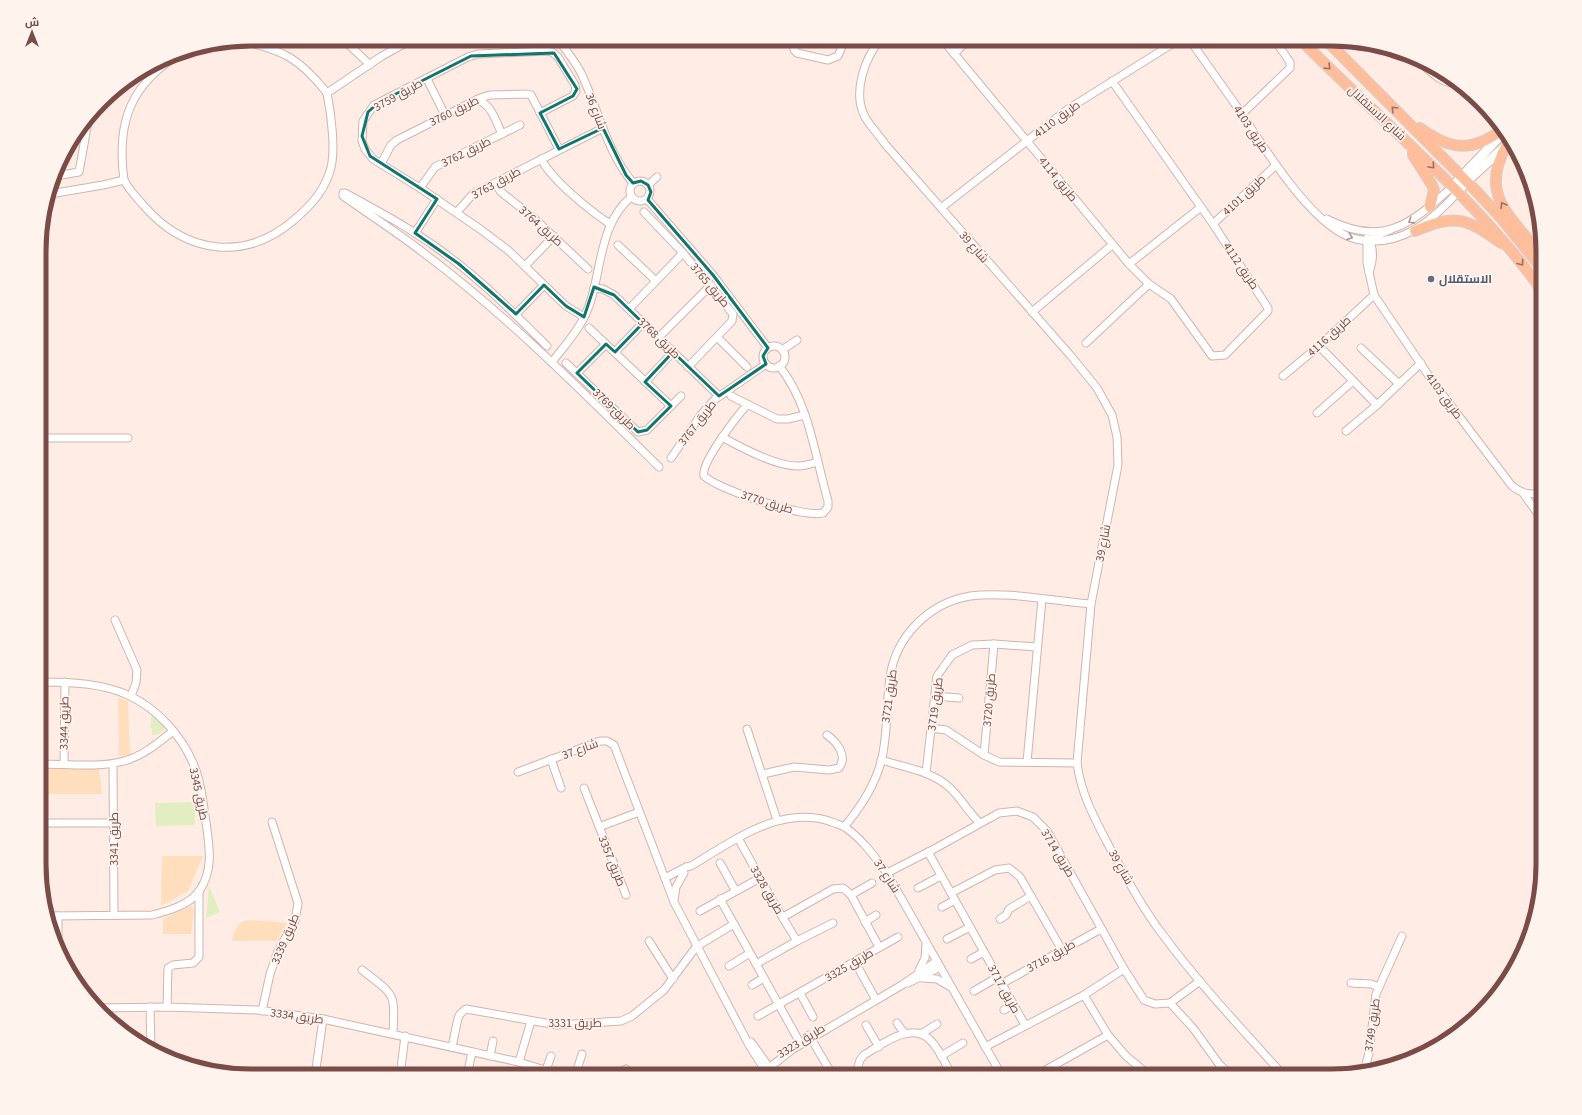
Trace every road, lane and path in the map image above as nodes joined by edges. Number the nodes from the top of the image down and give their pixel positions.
1 (266, 46) edge
2 (351, 46) edge
3 (401, 46) edge
4 (563, 46) edge
5 (794, 46) edge
6 (842, 46) edge
7 (876, 46) edge
8 (948, 46) edge
9 (962, 46) edge
10 (1169, 46) edge
11 (1194, 46) edge
12 (1279, 46) edge
13 (1307, 46) edge
14 (1332, 46) edge
15 (954, 54) junction
16 (370, 64) junction
17 (163, 66) edge
18 (1429, 71) edge
19 (427, 78) junction
20 (1112, 81) junction
21 (1449, 83) edge
22 (327, 93) junction
23 (493, 95) junction
24 (476, 100) junction
25 (488, 106) junction
26 (540, 113) junction
27 (1242, 114) junction
28 (445, 115) junction
29 (1407, 123) junction
30 (520, 125) dead end
31 (87, 127) edge
32 (603, 128) junction
33 (502, 134) junction
34 (1500, 134) edge
35 (1501, 135) edge
36 (1027, 141) junction
37 (1507, 145) edge
38 (1412, 146) junction
39 (1507, 146) edge
40 (560, 148) junction
41 (541, 159) junction
42 (380, 164) junction
43 (1275, 166) junction
44 (61, 175) edge
45 (657, 177) dead end
46 (1463, 179) junction
47 (124, 180) junction
48 (495, 183) junction
49 (633, 184) junction
50 (648, 185) junction
51 (420, 188) junction
52 (1455, 190) junction
53 (54, 193) edge
54 (631, 197) junction
55 (437, 199) junction
56 (647, 200) junction
57 (1201, 207) junction
58 (1430, 207) junction
59 (941, 208) junction
60 (457, 212) junction
61 (644, 212) dead end
62 (1319, 215) junction
63 (610, 224) junction
64 (1213, 224) junction
65 (1390, 230) junction
66 (1415, 231) junction
67 (415, 232) junction
68 (1361, 232) junction
69 (554, 236) junction
70 (1370, 241) junction
71 (618, 245) dead end
72 (1112, 245) junction
73 (1512, 250) junction
74 (1536, 250) edge
75 (683, 253) junction
76 (1536, 261) edge
77 (1129, 264) junction
78 (525, 266) junction
79 (588, 269) dead end
80 (655, 280) junction
81 (1536, 283) edge
82 (1149, 284) junction
83 (544, 285) junction
84 (711, 285) junction
85 (594, 288) junction
86 (1374, 295) junction
87 (629, 309) junction
88 (1032, 312) junction
89 (516, 314) junction
90 (584, 316) junction
91 (643, 323) junction
92 (589, 328) dead end
93 (717, 337) junction
94 (658, 338) junction
95 (798, 340) dead end
96 (1086, 343) dead end
97 (606, 344) junction
98 (548, 346) dead end
99 (1319, 346) junction
100 (768, 348) junction
101 (1361, 348) dead end
102 (782, 350) junction
103 (615, 352) junction
104 (673, 352) junction
105 (552, 362) junction
106 (566, 363) dead end
107 (766, 364) junction
108 (1421, 364) junction
109 (747, 366) dead end
110 (779, 366) junction
111 (688, 367) junction
112 (577, 374) junction
113 (1282, 376) dead end
114 (1353, 381) junction
115 (645, 382) junction
116 (1399, 384) junction
117 (681, 396) dead end
118 (719, 396) junction
119 (731, 396) dead end
120 (747, 405) junction
121 (1377, 405) junction
122 (671, 406) junction
123 (1317, 413) dead end
124 (805, 415) junction
125 (1346, 431) dead end
126 (722, 437) junction
127 (46, 438) edge
128 (128, 438) dead end
129 (670, 458) dead end
130 (817, 462) junction
131 (659, 466) dead end
132 (1523, 493) junction
133 (1536, 493) edge
134 (1536, 511) edge
135 (1042, 599) junction
136 (1091, 604) junction
137 (115, 620) dead end
138 (994, 644) junction
139 (1038, 647) junction
140 (46, 682) edge
141 (65, 682) junction
142 (131, 696) junction
143 (935, 696) junction
144 (959, 698) dead end
145 (931, 728) junction
146 (748, 729) dead end
147 (173, 731) junction
148 (827, 736) dead end
149 (984, 755) junction
150 (551, 759) junction
151 (882, 760) junction
152 (1027, 762) junction
153 (1077, 763) junction
154 (46, 764) edge
155 (64, 764) junction
156 (113, 764) junction
157 (518, 772) dead end
158 (926, 773) junction
159 (763, 774) junction
160 (561, 788) dead end
161 (584, 788) dead end
162 (639, 812) junction
163 (777, 820) junction
164 (272, 822) dead end
165 (46, 823) edge
166 (113, 823) junction
167 (980, 823) junction
168 (844, 827) junction
169 (599, 828) junction
170 (738, 838) junction
171 (928, 852) junction
172 (720, 863) dead end
173 (692, 866) junction
174 (684, 873) junction
175 (887, 873) junction
176 (941, 876) junction
177 (760, 878) junction
178 (667, 881) junction
179 (872, 884) dead end
180 (918, 888) dead end
181 (735, 890) junction
182 (199, 891) junction
183 (951, 893) junction
184 (626, 895) dead end
185 (851, 895) junction
186 (1031, 896) junction
187 (720, 899) junction
188 (955, 900) junction
189 (674, 902) junction
190 (942, 907) dead end
191 (700, 911) dead end
192 (114, 915) junction
193 (876, 915) dead end
194 (53, 916) edge
195 (58, 916) junction
196 (783, 917) junction
197 (1000, 919) dead end
198 (865, 922) junction
199 (734, 924) junction
200 (833, 924) dead end
201 (970, 927) junction
202 (1101, 928) junction
203 (58, 933) edge
204 (1402, 936) dead end
205 (898, 937) dead end
206 (947, 939) dead end
207 (649, 941) dead end
208 (797, 941) junction
209 (926, 942) junction
210 (696, 947) junction
211 (879, 947) junction
212 (1062, 950) junction
213 (984, 952) junction
214 (750, 953) junction
215 (971, 959) dead end
216 (855, 962) junction
217 (756, 964) junction
218 (938, 964) junction
219 (729, 966) dead end
220 (1124, 969) junction
221 (362, 970) dead end
222 (918, 975) junction
223 (764, 978) junction
224 (673, 979) junction
225 (1000, 981) junction
226 (1200, 981) junction
227 (1351, 983) dead end
228 (752, 985) dead end
229 (1380, 986) junction
230 (952, 988) junction
231 (974, 991) dead end
232 (800, 993) junction
233 (1084, 994) junction
234 (876, 1000) junction
235 (1170, 1003) junction
236 (1013, 1004) junction
237 (778, 1005) junction
238 (150, 1007) junction
239 (167, 1007) junction
240 (105, 1008) edge
241 (262, 1010) junction
242 (1004, 1010) dead end
243 (758, 1016) dead end
244 (813, 1017) dead end
245 (323, 1019) junction
246 (531, 1021) junction
247 (897, 1023) dead end
248 (937, 1024) dead end
249 (866, 1025) dead end
250 (1024, 1025) junction
251 (393, 1033) junction
252 (904, 1033) junction
253 (921, 1034) junction
254 (1108, 1035) junction
255 (405, 1036) junction
256 (811, 1036) junction
257 (493, 1041) dead end
258 (799, 1041) junction
259 (151, 1043) edge
260 (963, 1043) dead end
261 (879, 1047) junction
262 (985, 1047) junction
263 (452, 1048) junction
264 (472, 1052) junction
265 (582, 1054) dead end
266 (490, 1056) junction
267 (551, 1056) dead end
268 (941, 1056) junction
269 (519, 1062) junction
270 (1053, 1066) joint
271 (1366, 1066) edge
272 (766, 1067) junction
273 (316, 1069) edge
274 (401, 1069) edge
275 (468, 1069) edge
276 (536, 1069) edge
277 (545, 1069) edge
278 (577, 1069) edge
279 (763, 1069) edge
280 (829, 1069) edge
281 (858, 1069) edge
282 (948, 1069) edge
283 (998, 1069) edge
284 (1048, 1069) edge
285 (1142, 1069) edge
286 (1225, 1069) edge
287 (1278, 1069) edge

1 - 22 street
2 - 16 street
3 - 16 street
4 - 32 street, شارع 36
5 - 6 street
7 - 59 street, شارع 39
8 - 15 street, طريق 4114
9 - 15 street
10 - 20 street, طريق 4110
11 - 27 street, طريق 4103
12 - 27 street
13 -> 38 main road, شارع الاستقلال
29 -> 14 main road, شارع الاستقلال
15 - 36 street, طريق 4114
16 - 22 street
17 - 47 street
18 - 21 street
19 - 26 street, طريق 3759
19 - 28 street
19 - 42 street, طريق 3759
20 - 36 street, طريق 4110
20 - 57 street, طريق 4112
22 - 47 street
23 - 24 street, طريق 3760
23 - 25 street
23 - 26 street, طريق 3760
24 - 25 street
24 - 28 street, طريق 3760
25 - 33 street
26 - 40 street, طريق 3760
27 - 43 street, طريق 4103
28 - 42 street, طريق 3760
29 - 34 main road
29 - 46 main road, شارع الاستقلال
30 - 33 street, طريق 3762
31 - 44 street
32 - 40 street, طريق 3763
32 - 49 street, شارع 36
33 - 51 street, طريق 3762
35 - 46 main road
36 - 59 street, طريق 4110
36 - 72 street, طريق 4114
37 - 46 main road
38 -> 52 main road, شارع الاستقلال
38 - 58 main road
74 -> 39 main road
40 - 41 street, طريق 3763
41 - 48 street, طريق 3763
41 - 63 street
42 - 51 street, طريق 3759
43 - 62 street, طريق 4103
43 - 64 street, طريق 4101
45 - 50 street
46 - 52 main road
46 - 76 main road, شارع الاستقلال
47 - 53 street
48 - 60 street, طريق 3763
48 - 69 street, طريق 3764
49 - 50 street
49 - 54 street
50 - 56 street
51 - 55 street, طريق 3759
52 - 58 street, طريق 4103
52 - 66 street, طريق 4103
52 - 73 main road, شارع الاستقلال
54 - 56 street
54 - 63 street
55 - 60 street, طريق 3759
55 - 67 street
56 - 100 street
57 - 64 street, طريق 4112
57 - 77 street
58 -> 65 street, طريق 4103
59 - 88 street, شارع 39
60 - 78 street, طريق 3759
61 - 75 street, طريق 3765
62 - 68 street, طريق 4103
62 -> 70 street, طريق 4103
63 - 85 street
64 - 82 street, طريق 4112
65 - 68 street, طريق 4103
65 - 70 street
66 - 70 street, طريق 4103
66 - 73 main road
67 - 89 street
67 - 105 street
68 - 70 street, طريق 4103
69 - 78 street
69 - 79 street, طريق 3764
70 - 86 street, طريق 4103
71 - 80 street
72 - 77 street, طريق 4114
72 - 88 street
73 -> 81 main road
75 - 80 street, طريق 3765
75 - 84 street, طريق 3765
77 - 82 street, طريق 4114
78 - 83 street, طريق 3759
80 - 87 street, طريق 3765
82 - 96 street
83 - 89 street
83 - 90 street, طريق 3759
84 - 93 street, طريق 3765
84 - 94 street
85 - 87 street, طريق 3768
85 - 90 street
86 - 99 street, طريق 4116
86 - 108 street, طريق 4103
87 - 91 street, طريق 3768
88 - 136 street, شارع 39
89 - 98 street
90 - 105 street
91 - 94 street, طريق 3768
91 - 103 street
92 - 97 street
93 - 109 street
93 - 111 street, طريق 3765
94 - 104 street, طريق 3768
95 - 102 street
97 - 103 street
97 - 112 street
99 - 113 street, طريق 4116
99 - 114 street
100 - 102 street
100 - 107 street
101 - 116 street
102 - 110 street
103 - 115 street
104 - 111 street, طريق 3768
104 - 115 street
105 - 131 street
106 - 112 street, طريق 3769
107 - 110 street
107 - 118 street, طريق 3767
108 - 116 street
108 - 132 street, طريق 4103
110 - 124 street, طريق 3770
111 - 118 street, طريق 3768
112 - 122 street, طريق 3769
114 - 121 street
114 - 123 street
115 - 122 street
116 - 121 street
117 - 122 street, طريق 3769
118 - 129 street, طريق 3767
119 - 120 street
120 - 124 street
120 - 126 street, طريق 3770
121 - 125 street
124 - 130 street, طريق 3770
126 - 130 street
126 - 130 street, طريق 3770
127 - 128 street
132 - 133 street
132 - 134 street, طريق 4103
135 - 136 street, طريق 3721
135 - 139 street
135 - 151 street, طريق 3721
136 - 153 street, شارع 39
137 - 142 street
138 - 139 street, طريق 3719
138 - 143 street, طريق 3719
138 - 149 street, طريق 3720
139 - 152 street
140 - 141 street, طريق 3345
141 - 142 street, طريق 3345
141 - 155 street, طريق 3344
142 - 147 street, طريق 3345
143 - 144 street
143 - 145 street, طريق 3719
145 - 149 street
145 - 158 street, طريق 3719
146 - 159 street
147 - 156 street, طريق 3344
147 - 182 street, طريق 3345
148 - 159 street
149 - 152 street
150 - 157 street, شارع 37
150 - 160 street
150 - 162 street, شارع 37
151 - 158 street
151 - 168 street, طريق 3721
152 - 153 street
153 - 226 street, شارع 39
154 - 155 street, طريق 3344
155 - 156 street, طريق 3344
156 - 166 street, طريق 3341
158 - 167 street
159 - 163 street
161 - 169 street, طريق 3357
162 - 169 street, طريق 3357
162 - 178 street, شارع 37
163 - 168 street, شارع 37
163 - 170 street, شارع 37
164 - 241 street, طريق 3339
165 - 166 street
166 - 192 street, طريق 3341
167 - 171 street, طريق 3714
167 - 202 street, طريق 3714
168 - 175 street, شارع 37
169 - 184 street, طريق 3357
170 - 173 street, شارع 37
170 - 177 street, طريق 3328
171 - 175 street, طريق 3714
171 - 176 street, طريق 3717
172 - 181 street
173 - 174 street, شارع 37
173 - 178 street, شارع 37
174 - 178 street, شارع 37
174 - 189 street
175 - 209 street, شارع 37
176 - 180 street
176 - 183 street, طريق 3717
177 - 181 street
177 - 196 street, طريق 3328
178 - 189 street
179 - 185 street
181 - 187 street
182 - 192 street
182 - 239 street
183 - 186 street
183 - 188 street, طريق 3717
185 - 196 street
185 - 198 street
186 - 197 street
186 - 212 street
187 - 191 street
187 - 199 street
188 - 190 street
188 - 201 street, طريق 3717
189 - 210 street
192 - 195 street
193 - 198 street
194 - 195 street
195 - 203 street
196 - 208 street, طريق 3328
198 - 211 street
199 - 210 street
199 - 214 street
200 - 208 street
201 - 206 street
201 - 213 street, طريق 3717
202 - 212 street, طريق 3716
202 - 220 street, طريق 3714
204 - 229 street, طريق 3749
205 - 211 street, طريق 3325
207 - 224 street
208 - 217 street
209 - 218 street, شارع 37
209 - 222 street, طريق 3323
210 - 224 street, طريق 3331
210 - 272 street
211 - 216 street, طريق 3325
212 - 225 street, طريق 3716
213 - 215 street, طريق 3717
213 - 225 street, طريق 3717
214 - 217 street
214 - 219 street
216 - 232 street, طريق 3325
216 - 234 street
217 - 223 street
218 - 222 street, طريق 3323
218 - 230 street, شارع 37
220 - 233 street
220 - 235 street, طريق 3714
221 - 251 street
222 - 230 street
222 - 234 street, طريق 3323
223 - 228 street
223 - 237 street
224 - 246 street, طريق 3331
225 - 231 street, طريق 3716
225 - 236 street, طريق 3717
226 - 235 street
226 - 287 street, شارع 39
227 - 229 street
229 - 271 street, طريق 3749
230 - 262 street, شارع 37
232 - 237 street, طريق 3325
232 - 244 street
233 - 250 street
233 - 254 street
234 - 256 street, طريق 3323
235 - 286 street
236 - 242 street
236 - 250 street, طريق 3717
237 - 243 street, طريق 3325
237 - 258 street
238 - 239 street, طريق 3334
238 - 240 street, طريق 3334
238 - 259 street
239 - 241 street, طريق 3334
241 - 245 street, طريق 3334
245 - 251 street, طريق 3334
245 - 273 street
246 - 263 street, طريق 3331
246 - 269 street
247 - 252 street
248 - 253 street
249 - 261 street
250 - 262 street
251 - 255 street, طريق 3334
252 - 253 street
252 - 261 street
253 - 268 street
254 - 270 street
254 - 285 street
255 - 263 street, طريق 3334
255 - 274 street
256 - 258 street, طريق 3323
256 - 272 street, طريق 3323
256 - 280 street
257 - 266 street
258 - 272 street, طريق 3323
260 - 268 street
261 - 281 street
262 - 283 street, شارع 37
263 - 264 street, طريق 3334
264 - 266 street, طريق 3334
264 - 275 street
265 - 278 street
266 - 269 street, طريق 3334
267 - 277 street
268 - 282 street
269 - 276 street, طريق 3334
270 - 284 street
272 - 279 street, طريق 3323

